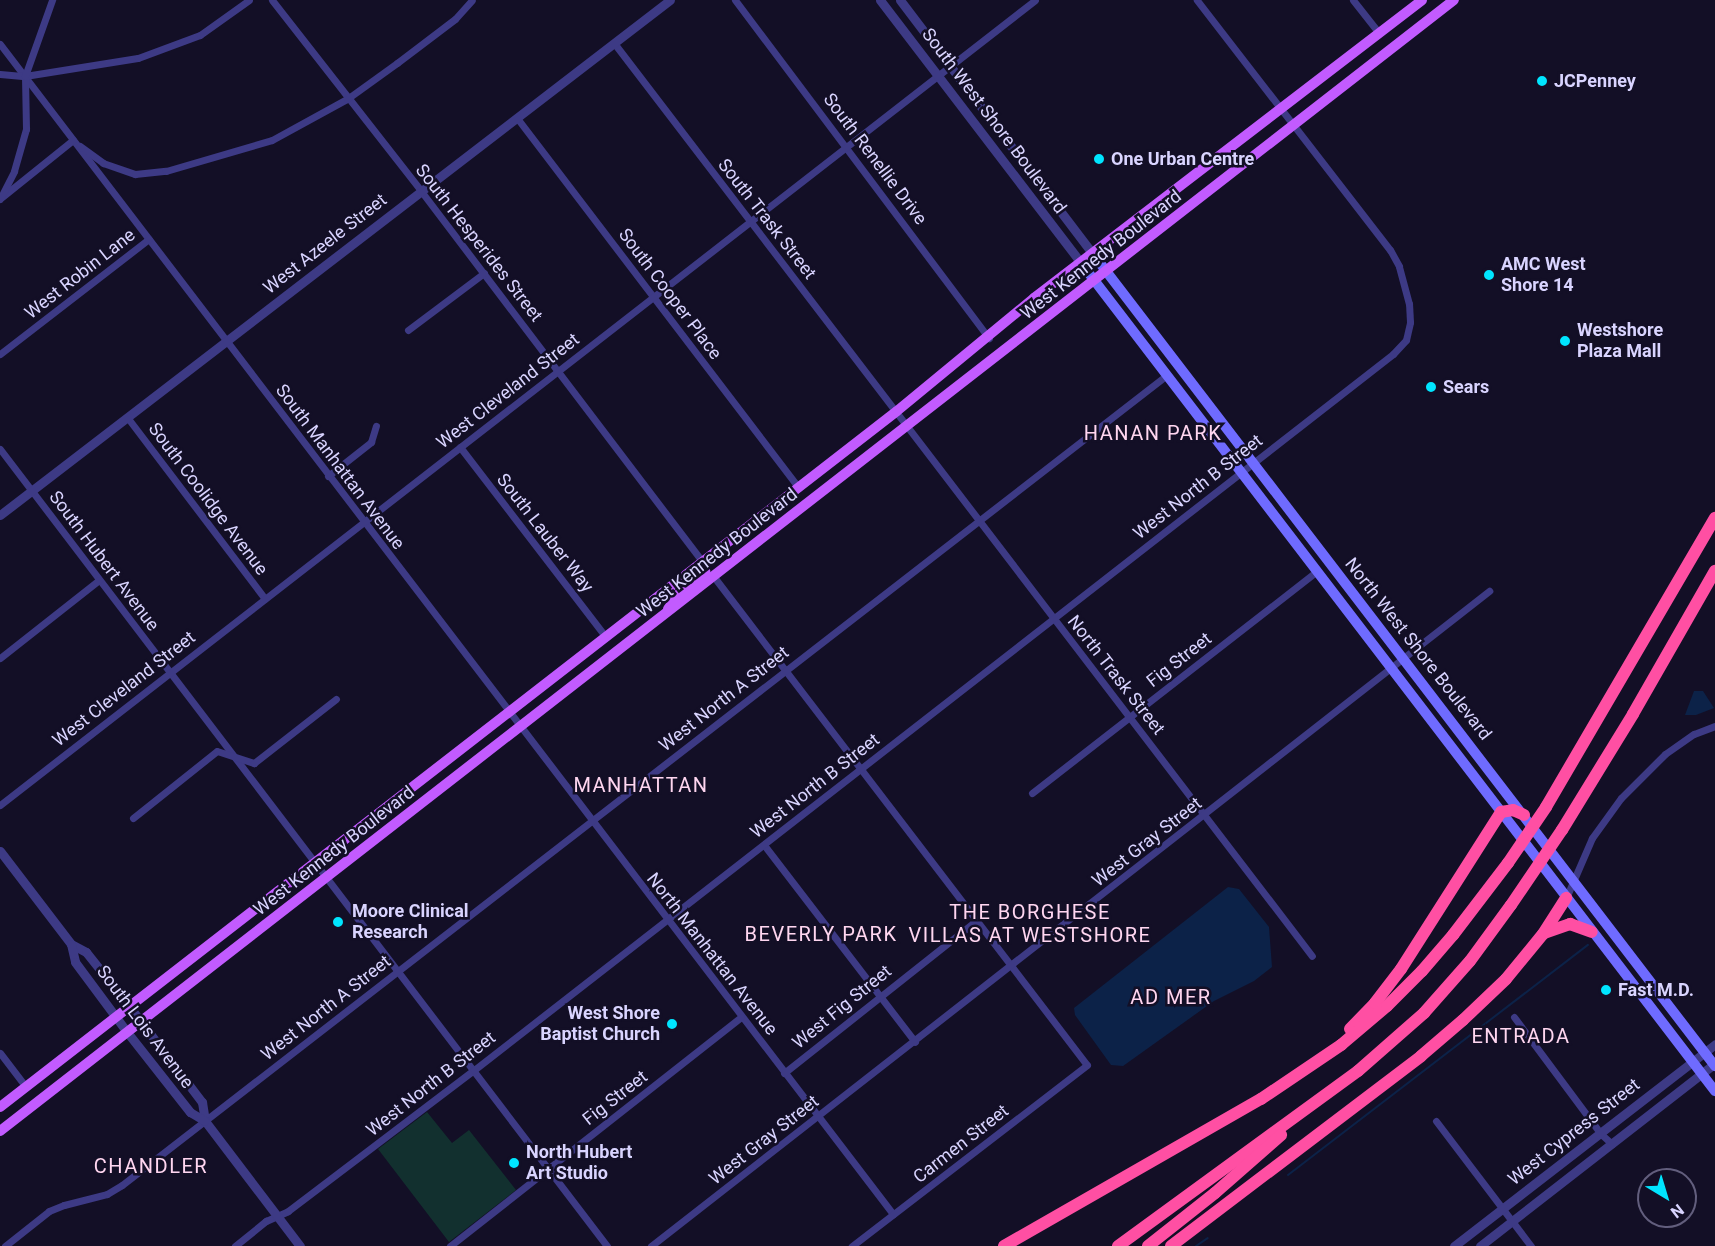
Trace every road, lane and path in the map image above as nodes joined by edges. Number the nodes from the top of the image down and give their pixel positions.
1 (52, 0) edge
2 (249, 0) edge
3 (272, 0) edge
4 (472, 0) edge
5 (670, 0) edge
6 (735, 0) edge
7 (880, 0) edge
8 (900, 0) edge
9 (1035, 0) edge
10 (1197, 0) edge
11 (1353, 0) edge
12 (1422, 0) edge
13 (1454, 0) edge
14 (1379, 33) junction
15 (614, 43) junction
16 (0, 44) edge
17 (1391, 48) junction
18 (951, 65) junction
19 (0, 74) edge
20 (939, 75) junction
21 (25, 76) junction
22 (347, 99) junction
23 (1281, 108) junction
24 (517, 118) junction
25 (1294, 124) junction
26 (73, 140) junction
27 (847, 146) junction
28 (421, 191) junction
29 (0, 198) edge
30 (750, 222) junction
31 (149, 240) junction
32 (1094, 254) junction
33 (1081, 263) junction
34 (1108, 271) junction
35 (484, 273) junction
36 (1094, 281) junction
37 (653, 297) junction
38 (408, 330) dead end
39 (989, 338) junction
40 (227, 341) junction
41 (0, 354) edge
42 (558, 371) junction
43 (1167, 375) junction
44 (897, 411) junction
45 (127, 417) junction
46 (376, 426) dead end
47 (908, 426) junction
48 (460, 447) junction
49 (0, 449) edge
50 (1253, 462) junction
51 (1240, 473) junction
52 (328, 476) junction
53 (799, 488) junction
54 (32, 491) junction
55 (0, 515) edge
56 (760, 518) junction
57 (1715, 518) edge
58 (979, 520) junction
59 (363, 522) junction
60 (703, 563) junction
61 (1715, 571) edge
62 (1316, 572) junction
63 (714, 577) junction
64 (99, 580) junction
65 (1489, 591) dead end
66 (265, 599) junction
67 (665, 615) junction
68 (1054, 619) junction
69 (606, 637) junction
70 (0, 658) edge
71 (1404, 660) junction
72 (1392, 670) junction
73 (785, 671) junction
74 (170, 672) junction
75 (336, 699) dead end
76 (509, 711) junction
77 (1130, 717) junction
78 (1715, 726) edge
79 (520, 728) junction
80 (234, 755) junction
81 (860, 769) junction
82 (1032, 793) dead end
83 (0, 806) edge
84 (1501, 812) junction
85 (1524, 815) junction
86 (1205, 816) junction
87 (133, 818) dead end
88 (591, 821) junction
89 (764, 845) junction
90 (0, 852) edge
91 (316, 861) junction
92 (326, 878) junction
93 (1574, 881) junction
94 (1566, 898) junction
95 (666, 919) junction
96 (976, 921) junction
97 (1592, 932) junction
98 (1543, 934) junction
99 (71, 944) junction
100 (1312, 956) dead end
101 (1011, 967) junction
102 (398, 971) junction
103 (879, 996) junction
104 (129, 1006) junction
105 (116, 1016) junction
106 (741, 1017) junction
107 (1514, 1017) dead end
108 (140, 1022) junction
109 (127, 1032) junction
110 (915, 1042) junction
111 (1715, 1044) edge
112 (1704, 1052) junction
113 (0, 1053) edge
114 (1692, 1061) junction
115 (1714, 1064) edge
116 (474, 1070) junction
117 (784, 1073) junction
118 (1701, 1073) junction
119 (1341, 1084) junction
120 (26, 1087) junction
121 (1715, 1091) edge
122 (1261, 1099) junction
123 (0, 1107) edge
124 (818, 1117) junction
125 (205, 1121) junction
126 (1436, 1121) dead end
127 (0, 1131) edge
128 (1601, 1134) junction
129 (1612, 1144) junction
130 (549, 1169) junction
131 (1503, 1210) junction
132 (893, 1214) junction
133 (278, 1216) junction
134 (1512, 1221) junction
135 (5, 1246) edge
136 (235, 1246) edge
137 (300, 1246) edge
138 (450, 1246) edge
139 (607, 1246) edge
140 (651, 1246) edge
141 (852, 1246) edge
142 (1004, 1246) edge
143 (1118, 1246) edge
144 (1148, 1246) edge
145 (1171, 1246) edge
146 (1454, 1246) edge
147 (1480, 1246) edge
148 (1531, 1246) edge

1 - 21 street
2 - 21 street
3 - 22 street, South Hesperides Street
4 - 22 street
5 - 15 street, West Azeele Street
6 - 27 street, South Renellie Drive
7 - 20 street, South West Shore Boulevard
8 - 18 street, South West Shore Boulevard
9 - 18 street, West Cleveland Street
10 - 23 street
11 - 14 street
12 - 14 main road, West Kennedy Boulevard
13 - 17 main road, West Kennedy Boulevard
14 - 17 main road
14 - 23 main road, West Kennedy Boulevard
15 - 24 street, West Azeele Street
15 - 30 street, South Trask Street
16 - 21 street
17 - 25 main road, West Kennedy Boulevard
18 - 20 street, West Cleveland Street
18 - 32 street, South West Shore Boulevard
19 - 21 street
20 - 27 street, West Cleveland Street
20 - 33 street, South West Shore Boulevard
21 - 26 street
21 - 29 street
22 - 26 street
22 - 28 street, South Hesperides Street
23 - 25 street
23 - 32 main road, West Kennedy Boulevard
24 - 28 street, West Azeele Street
24 - 37 street, South Cooper Place
25 - 34 main road, West Kennedy Boulevard
25 - 50 street, West North B Street
26 - 29 street
26 - 31 street, South Manhattan Avenue
27 - 30 street, West Cleveland Street
27 - 39 street, South Renellie Drive
28 - 35 street, South Hesperides Street
28 - 40 street, West Azeele Street
30 - 37 street, West Cleveland Street
30 - 44 street, South Trask Street
31 - 40 street, South Manhattan Avenue
31 - 41 street, West Robin Lane
32 - 33 main road, West Kennedy Boulevard
32 - 34 main road, North West Shore Boulevard
33 - 36 main road
33 - 39 main road, West Kennedy Boulevard
34 - 36 main road, West Kennedy Boulevard
34 - 50 main road, North West Shore Boulevard
35 - 38 street
35 - 42 street, South Hesperides Street
36 - 43 main road
36 - 47 main road, West Kennedy Boulevard
37 - 42 street, West Cleveland Street
37 - 53 street, South Cooper Place
39 - 44 main road, West Kennedy Boulevard
40 - 45 street, West Azeele Street
40 - 52 street, South Manhattan Avenue
42 - 48 street, West Cleveland Street
42 - 60 street, South Hesperides Street
43 - 51 main road, North West Shore Boulevard
43 - 58 street, West North A Street
44 - 47 street, North Trask Street
44 - 53 main road, West Kennedy Boulevard
45 - 54 street, West Azeele Street
45 - 66 street, South Coolidge Avenue
46 - 52 street
47 - 58 street, North Trask Street
47 - 63 main road, West Kennedy Boulevard
48 - 59 street, West Cleveland Street
48 - 69 street, South Lauber Way
49 - 54 street, South Hubert Avenue
50 - 51 street, West North B Street
50 - 71 main road, North West Shore Boulevard
51 - 62 main road, North West Shore Boulevard
51 - 68 street, West North B Street
52 - 59 street, South Manhattan Avenue
53 - 56 main road, West Kennedy Boulevard
54 - 55 street, West Azeele Street
54 - 64 street, South Hubert Avenue
56 - 60 main road, West Kennedy Boulevard
56 - 63 main road
57 - 122 highway, bridge
58 - 68 street, North Trask Street
58 - 73 street, West North A Street
59 - 66 street, West Cleveland Street
59 - 76 street, South Manhattan Avenue
60 - 67 main road
60 - 69 main road, West Kennedy Boulevard
61 - 119 highway, bridge
62 - 72 main road, North West Shore Boulevard
62 - 77 street, Fig Street
63 - 67 main road, West Kennedy Boulevard
63 - 73 street
64 - 70 street
64 - 74 street, South Hubert Avenue
65 - 71 street, West Gray Street
66 - 74 street, West Cleveland Street
67 - 79 main road, West Kennedy Boulevard
68 - 77 street, North Trask Street
68 - 81 street, West North B Street
69 - 76 main road, West Kennedy Boulevard
71 - 72 street, West Gray Street
71 - 85 main road, North West Shore Boulevard
72 - 84 main road, North West Shore Boulevard
72 - 86 street, West Gray Street
73 - 81 street
73 - 88 street, West North A Street
74 - 80 street, South Hubert Avenue
74 - 83 street, West Cleveland Street
75 - 80 street
76 - 79 street, North Manhattan Avenue
76 - 91 main road, West Kennedy Boulevard
77 - 82 street, Fig Street
77 - 86 street, North Trask Street
78 - 93 street
79 - 88 street, North Manhattan Avenue
79 - 92 main road, West Kennedy Boulevard
80 - 87 street
80 - 91 street, South Hubert Avenue
81 - 89 street, West North B Street
81 - 96 street
84 - 85 highway
84 - 94 main road, North West Shore Boulevard
84 - 122 highway
85 - 93 main road, North West Shore Boulevard
86 - 100 street, North Trask Street
86 - 101 street, West Gray Street
88 - 95 street, North Manhattan Avenue
88 - 102 street, West North A Street
89 - 95 street, West North B Street
89 - 103 street
90 - 99 street, South Lois Avenue
91 - 92 street, South Hubert Avenue
91 - 104 main road, West Kennedy Boulevard
92 - 102 street, South Hubert Avenue
92 - 108 main road, West Kennedy Boulevard
93 - 94 street
93 - 112 main road, North West Shore Boulevard
94 - 97 main road, North West Shore Boulevard
94 - 98 highway
95 - 106 street, North Manhattan Avenue
95 - 116 street, West North B Street
96 - 101 street
96 - 103 street, West Fig Street
97 - 98 highway
97 - 114 main road, North West Shore Boulevard
98 - 145 highway
99 - 104 street, South Lois Avenue
99 - 105 street, South Lois Avenue
101 - 110 street, West Gray Street
101 - 132 street, Carmen Street
102 - 116 street, South Hubert Avenue
102 - 125 street, West North A Street
103 - 110 street
103 - 117 street, West Fig Street
104 - 105 main road, West Kennedy Boulevard
104 - 108 street, South Lois Avenue
105 - 109 street, South Lois Avenue
105 - 120 main road, West Kennedy Boulevard
106 - 117 street, North Manhattan Avenue
106 - 130 street, Fig Street
107 - 128 street
108 - 109 main road, West Kennedy Boulevard
108 - 125 street, South Lois Avenue
109 - 125 street, South Lois Avenue
109 - 127 main road, West Kennedy Boulevard
110 - 124 street, West Gray Street
111 - 112 street, West Cypress Street
112 - 114 street, West Cypress Street
112 - 115 main road, North West Shore Boulevard
113 - 120 street
114 - 118 main road, North West Shore Boulevard
114 - 128 street, West Cypress Street
115 - 118 street, West Cypress Street
116 - 130 street, South Hubert Avenue
116 - 133 street, West North B Street
117 - 124 street, North Manhattan Avenue
118 - 121 main road, North West Shore Boulevard
118 - 129 street, West Cypress Street
119 - 143 highway
119 - 144 highway
120 - 123 main road, West Kennedy Boulevard
122 - 142 highway
124 - 132 street, North Manhattan Avenue
124 - 140 street, West Gray Street
125 - 133 street
125 - 135 street, West North A Street
126 - 131 street
128 - 129 street
128 - 131 street, West Cypress Street
129 - 134 street, West Cypress Street
130 - 138 street, Fig Street
130 - 139 street, South Hubert Avenue
131 - 134 street
131 - 146 street, West Cypress Street
132 - 141 street, Carmen Street
133 - 136 street, West North B Street
133 - 137 street
134 - 147 street, West Cypress Street
134 - 148 street

